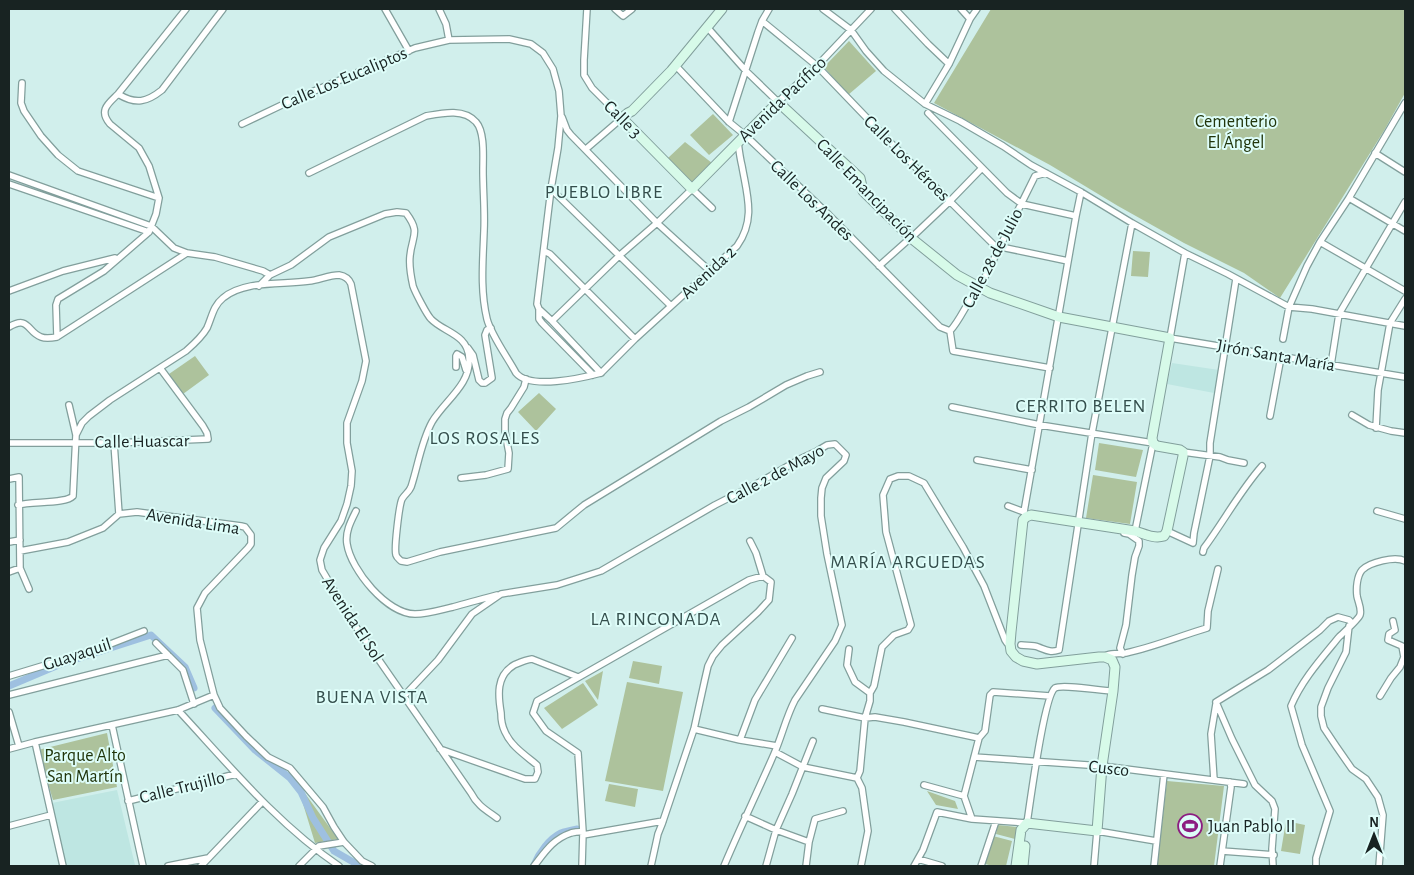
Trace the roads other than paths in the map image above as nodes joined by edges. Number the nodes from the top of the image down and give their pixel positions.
1 (186, 9) edge
2 (223, 9) edge
3 (385, 9) edge
4 (439, 9) edge
5 (587, 9) edge
6 (615, 9) edge
7 (632, 9) edge
8 (716, 9) edge
9 (722, 9) edge
10 (769, 9) edge
11 (823, 9) edge
12 (871, 9) edge
13 (895, 9) edge
14 (961, 9) edge
15 (977, 9) edge
16 (970, 19) junction
17 (762, 21) junction
18 (707, 27) junction
19 (851, 30) junction
20 (449, 40) junction
21 (409, 51) junction
22 (949, 64) junction
23 (676, 66) junction
24 (817, 66) junction
25 (746, 71) junction
26 (22, 83) dead end
27 (118, 94) junction
28 (778, 102) junction
29 (1405, 103) edge
30 (925, 104) junction
31 (928, 112) dead end
32 (625, 115) junction
33 (561, 116) junction
34 (730, 122) junction
35 (242, 124) dead end
36 (745, 135) junction
37 (738, 142) junction
38 (586, 148) junction
39 (1375, 153) junction
40 (982, 168) junction
41 (1405, 172) edge
42 (309, 173) dead end
43 (1046, 173) junction
44 (9, 175) edge
45 (9, 184) edge
46 (551, 189) junction
47 (692, 189) junction
48 (1081, 192) junction
49 (158, 198) junction
50 (1349, 198) junction
51 (950, 201) junction
52 (1405, 202) edge
53 (1022, 204) junction
54 (712, 208) dead end
55 (1076, 216) junction
56 (657, 223) junction
57 (1132, 223) junction
58 (1392, 224) junction
59 (150, 229) junction
60 (1405, 232) edge
61 (909, 239) junction
62 (1320, 242) junction
63 (1001, 247) junction
64 (544, 251) junction
65 (187, 253) junction
66 (1185, 253) junction
67 (620, 255) junction
68 (118, 258) junction
69 (1068, 261) junction
70 (880, 266) junction
71 (1365, 268) junction
72 (710, 271) junction
73 (270, 274) junction
74 (1236, 279) junction
75 (259, 286) junction
76 (980, 288) junction
77 (585, 289) junction
78 (9, 291) edge
79 (1405, 291) edge
80 (1405, 300) edge
81 (671, 306) junction
82 (1289, 307) junction
83 (539, 309) junction
84 (1339, 314) junction
85 (1058, 317) junction
86 (552, 321) junction
87 (1390, 324) junction
88 (1405, 326) edge
89 (9, 327) edge
90 (491, 328) junction
91 (1113, 328) junction
92 (950, 331) junction
93 (57, 337) junction
94 (1170, 338) junction
95 (635, 339) junction
96 (1283, 339) dead end
97 (465, 344) junction
98 (1225, 347) junction
99 (1280, 357) junction
100 (1331, 365) junction
101 (456, 367) dead end
102 (160, 368) junction
103 (1050, 368) junction
104 (820, 372) dead end
105 (1382, 372) junction
106 (601, 373) junction
107 (468, 374) junction
108 (593, 375) junction
109 (1405, 377) edge
110 (526, 379) junction
111 (69, 405) dead end
112 (952, 407) dead end
113 (1352, 415) dead end
114 (1270, 416) dead end
115 (1040, 425) junction
116 (1376, 428) junction
117 (1092, 433) junction
118 (1405, 433) edge
119 (76, 435) junction
120 (76, 442) junction
121 (9, 443) edge
122 (114, 443) junction
123 (1153, 443) junction
124 (1182, 452) junction
125 (1210, 456) junction
126 (977, 460) dead end
127 (1244, 463) dead end
128 (1262, 466) dead end
129 (1032, 470) junction
130 (461, 478) dead end
131 (9, 479) edge
132 (18, 505) junction
133 (1008, 506) dead end
134 (356, 511) dead end
135 (1377, 511) dead end
136 (119, 514) junction
137 (1025, 514) junction
138 (1405, 519) edge
139 (1078, 522) junction
140 (1119, 528) junction
141 (1135, 531) junction
142 (1167, 531) junction
143 (20, 540) junction
144 (750, 540) dead end
145 (9, 542) edge
146 (20, 551) junction
147 (1203, 552) dead end
148 (1405, 561) edge
149 (20, 568) junction
150 (1218, 569) dead end
151 (9, 572) edge
152 (763, 576) junction
153 (29, 589) dead end
154 (501, 594) junction
155 (1393, 621) dead end
156 (1350, 623) junction
157 (144, 631) dead end
158 (792, 638) dead end
159 (156, 642) dead end
160 (1010, 644) junction
161 (1021, 645) dead end
162 (849, 649) dead end
163 (1123, 654) junction
164 (168, 655) junction
165 (1105, 657) junction
166 (1403, 666) edge
167 (9, 676) edge
168 (578, 677) junction
169 (1113, 692) junction
170 (870, 693) junction
171 (9, 695) edge
172 (214, 695) junction
173 (404, 696) junction
174 (1050, 696) junction
175 (1380, 696) dead end
176 (1216, 702) junction
177 (194, 704) junction
178 (822, 709) dead end
179 (178, 710) junction
180 (9, 712) edge
181 (866, 718) junction
182 (112, 724) junction
183 (694, 729) junction
184 (979, 738) junction
185 (740, 740) junction
186 (813, 741) dead end
187 (34, 742) junction
188 (19, 746) junction
189 (9, 749) edge
190 (440, 749) junction
191 (776, 749) junction
192 (974, 757) junction
193 (1037, 762) junction
194 (1102, 766) junction
195 (803, 767) junction
196 (236, 774) junction
197 (1164, 774) junction
198 (857, 778) junction
199 (1214, 780) junction
200 (1230, 782) junction
201 (1244, 784) dead end
202 (924, 786) dead end
203 (964, 796) junction
204 (128, 801) junction
205 (262, 802) junction
206 (843, 811) dead end
207 (51, 815) junction
208 (745, 816) junction
209 (497, 818) dead end
210 (972, 819) junction
211 (663, 821) junction
212 (996, 821) junction
213 (1027, 823) junction
214 (9, 826) edge
215 (776, 830) junction
216 (1097, 831) junction
217 (583, 833) junction
218 (1156, 841) junction
219 (344, 842) junction
220 (809, 842) junction
221 (316, 850) junction
222 (1222, 851) junction
223 (1274, 855) junction
224 (208, 858) junction
225 (918, 859) junction
226 (63, 866) edge
227 (143, 866) edge
228 (168, 866) edge
229 (201, 866) edge
230 (300, 866) edge
231 (339, 866) edge
232 (372, 866) edge
233 (534, 866) edge
234 (582, 866) edge
235 (651, 866) edge
236 (724, 866) edge
237 (766, 866) edge
238 (806, 866) edge
239 (861, 866) edge
240 (914, 866) edge
241 (942, 866) edge
242 (981, 866) edge
243 (1016, 866) edge
244 (1023, 866) edge
245 (1094, 866) edge
246 (1154, 866) edge
247 (1220, 866) edge
248 (1273, 866) edge
249 (1316, 866) edge
250 (1379, 866) edge

1 - 27 street
2 - 27 street
3 - 21 street
4 - 20 street
5 - 32 street, Calle 3
6 - 7 street
8 - 32 street
9 - 18 street
10 - 17 street
11 - 19 street
12 - 19 street, Avenida Pacífico
13 - 22 street
14 - 16 street
15 - 16 street
16 - 22 street
17 - 24 street, Calle Los Héroes
17 - 25 street
18 - 23 street
18 - 25 street, Calle Emancipación
19 - 24 street, Avenida Pacífico
19 - 30 street
20 - 21 street, Calle Los Eucaliptos
20 - 33 street, Calle Los Eucaliptos
21 - 35 street, Calle Los Eucaliptos
22 - 30 street
23 - 32 street
23 - 34 street, Calle Los Andes
24 - 28 street, Avenida Pacífico
24 - 51 street, Calle Los Héroes
25 - 28 street, Calle Emancipación
25 - 34 street
26 - 49 street
27 - 49 street
28 - 36 street, Avenida Pacífico
28 - 61 street, Calle Emancipación
29 - 39 street
30 - 43 street
31 - 40 street
32 - 38 street
32 - 47 street, Calle 3
33 - 38 street
33 - 46 street, Calle Los Eucaliptos
34 - 36 street, Calle Los Andes
36 - 37 street, Avenida Pacífico
36 - 70 street, Calle Los Andes
37 - 47 street, Avenida Pacífico
37 - 72 street, Avenida 2
38 - 56 street
39 - 41 street
39 - 50 street
40 - 51 street
40 - 53 street
42 - 90 street
43 - 48 street
43 - 53 street, Calle 28 de Julio
44 - 59 street
45 - 59 street
46 - 64 street, Calle Los Eucaliptos
46 - 67 street
47 - 54 street, Calle 3
47 - 56 street
48 - 55 street
48 - 57 street
49 - 59 street
50 - 58 street
50 - 62 street
51 - 61 street
51 - 63 street, Calle Los Héroes
52 - 58 street
53 - 55 street
53 - 63 street, Calle 28 de Julio
55 - 69 street
56 - 67 street
56 - 72 street
57 - 66 street
57 - 91 street
58 - 60 street
58 - 71 street
59 - 65 street
59 - 68 street
61 - 70 street
61 - 76 street, Calle Emancipación
62 - 71 street
62 - 82 street
63 - 69 street, Calle Los Héroes
63 - 76 street, Calle 28 de Julio
64 - 77 street
64 - 83 street, Calle Los Eucaliptos
65 - 73 street
65 - 93 street
66 - 74 street
66 - 94 street
67 - 77 street
67 - 81 street
68 - 78 street
68 - 93 street
69 - 85 street
70 - 92 street, Calle Los Andes
71 - 79 street
71 - 84 street
72 - 81 street, Avenida 2
73 - 75 street
73 - 97 street
74 - 82 street
74 - 98 street
75 - 102 street, Avenida El Sol
75 - 173 street, Avenida El Sol
76 - 85 street, Calle Emancipación
76 - 92 street, Calle 28 de Julio
77 - 86 street
77 - 95 street
80 - 87 street
81 - 95 street, Avenida 2
82 - 84 street
82 - 96 street
83 - 86 street
83 - 108 street
84 - 87 street
84 - 100 street
85 - 91 street, Calle Emancipación
85 - 103 street
86 - 106 street
87 - 88 street
87 - 105 street
89 - 93 street
90 - 97 street
90 - 110 street
91 - 94 street, Calle Emancipación
91 - 117 street
92 - 103 street
94 - 98 street, Jirón Santa María
94 - 123 street
95 - 106 street, Avenida 2
97 - 107 street
98 - 99 street, Jirón Santa María
98 - 125 street
99 - 100 street, Jirón Santa María
99 - 114 street
100 - 105 street, Jirón Santa María
101 - 107 street
102 - 119 street, Avenida El Sol
102 - 122 street, Calle Huascar
103 - 115 street
104 - 107 street
105 - 109 street, Jirón Santa María
105 - 116 street
106 - 108 street
108 - 110 street
110 - 130 street
111 - 119 street
112 - 115 street
113 - 116 street
115 - 117 street
115 - 129 street
116 - 118 street
117 - 123 street
117 - 139 street
119 - 120 street
120 - 121 street, Calle Huascar
120 - 122 street, Calle Huascar
120 - 132 street
122 - 136 street
123 - 124 street
123 - 141 street
124 - 125 street
124 - 142 street
125 - 127 street
125 - 142 street
126 - 129 street
128 - 147 street
129 - 137 street
131 - 132 street
132 - 143 street
133 - 137 street
134 - 154 street
135 - 138 street
136 - 146 street
136 - 172 street, Avenida Lima
137 - 139 street
137 - 160 street
139 - 140 street
139 - 161 street
140 - 141 street
140 - 163 street
141 - 142 street
143 - 145 street
143 - 146 street
144 - 152 street
146 - 149 street
148 - 156 street
149 - 151 street
149 - 153 street
150 - 163 street
152 - 168 street
152 - 183 street
154 - 173 street, Calle 2 de Mayo
154 - 191 street, Calle 2 de Mayo
155 - 166 street
156 - 176 street
156 - 249 street
156 - 250 street
157 - 167 street, Guayaquil
158 - 185 street
159 - 164 street
160 - 165 street
160 - 170 street
162 - 170 street
163 - 165 street
164 - 171 street
164 - 177 street
165 - 169 street
166 - 175 street
168 - 190 street
168 - 217 street
169 - 174 street
169 - 194 street
170 - 181 street
172 - 177 street
172 - 219 street, Avenida Lima
173 - 190 street, Avenida El Sol
174 - 184 street
174 - 193 street
176 - 199 street
176 - 223 street
177 - 179 street
178 - 181 street
179 - 182 street
179 - 196 street
180 - 188 street
181 - 184 street
181 - 198 street
182 - 187 street
182 - 204 street
183 - 185 street
183 - 211 street
184 - 192 street
185 - 191 street
186 - 195 street
187 - 188 street
187 - 207 street
188 - 189 street
190 - 209 street, Avenida El Sol
191 - 195 street
191 - 208 street, Calle 2 de Mayo
192 - 193 street, Cusco
192 - 203 street
193 - 194 street, Cusco
193 - 213 street
194 - 197 street, Cusco
194 - 216 street
195 - 198 street
195 - 215 street
196 - 204 street, Calle Trujillo
196 - 205 street
197 - 199 street, Cusco
197 - 218 street
198 - 239 street
199 - 200 street, Cusco
200 - 201 street, Cusco
200 - 222 street
202 - 203 street
203 - 210 street
204 - 227 street
205 - 221 street
205 - 224 street
206 - 220 street
207 - 214 street
207 - 226 street
208 - 215 street
208 - 236 street, Calle 2 de Mayo
210 - 212 street
210 - 225 street
211 - 217 street
211 - 235 street
212 - 213 street
212 - 242 street
213 - 216 street
213 - 243 street
213 - 244 street
215 - 220 street
215 - 237 street
216 - 218 street
216 - 245 street
217 - 233 street
217 - 234 street
218 - 246 street
219 - 221 street
219 - 232 street, Avenida Lima
220 - 238 street
221 - 230 street
221 - 231 street
222 - 223 street
222 - 247 street
223 - 248 street
224 - 228 street
224 - 229 street
225 - 240 street
225 - 241 street

